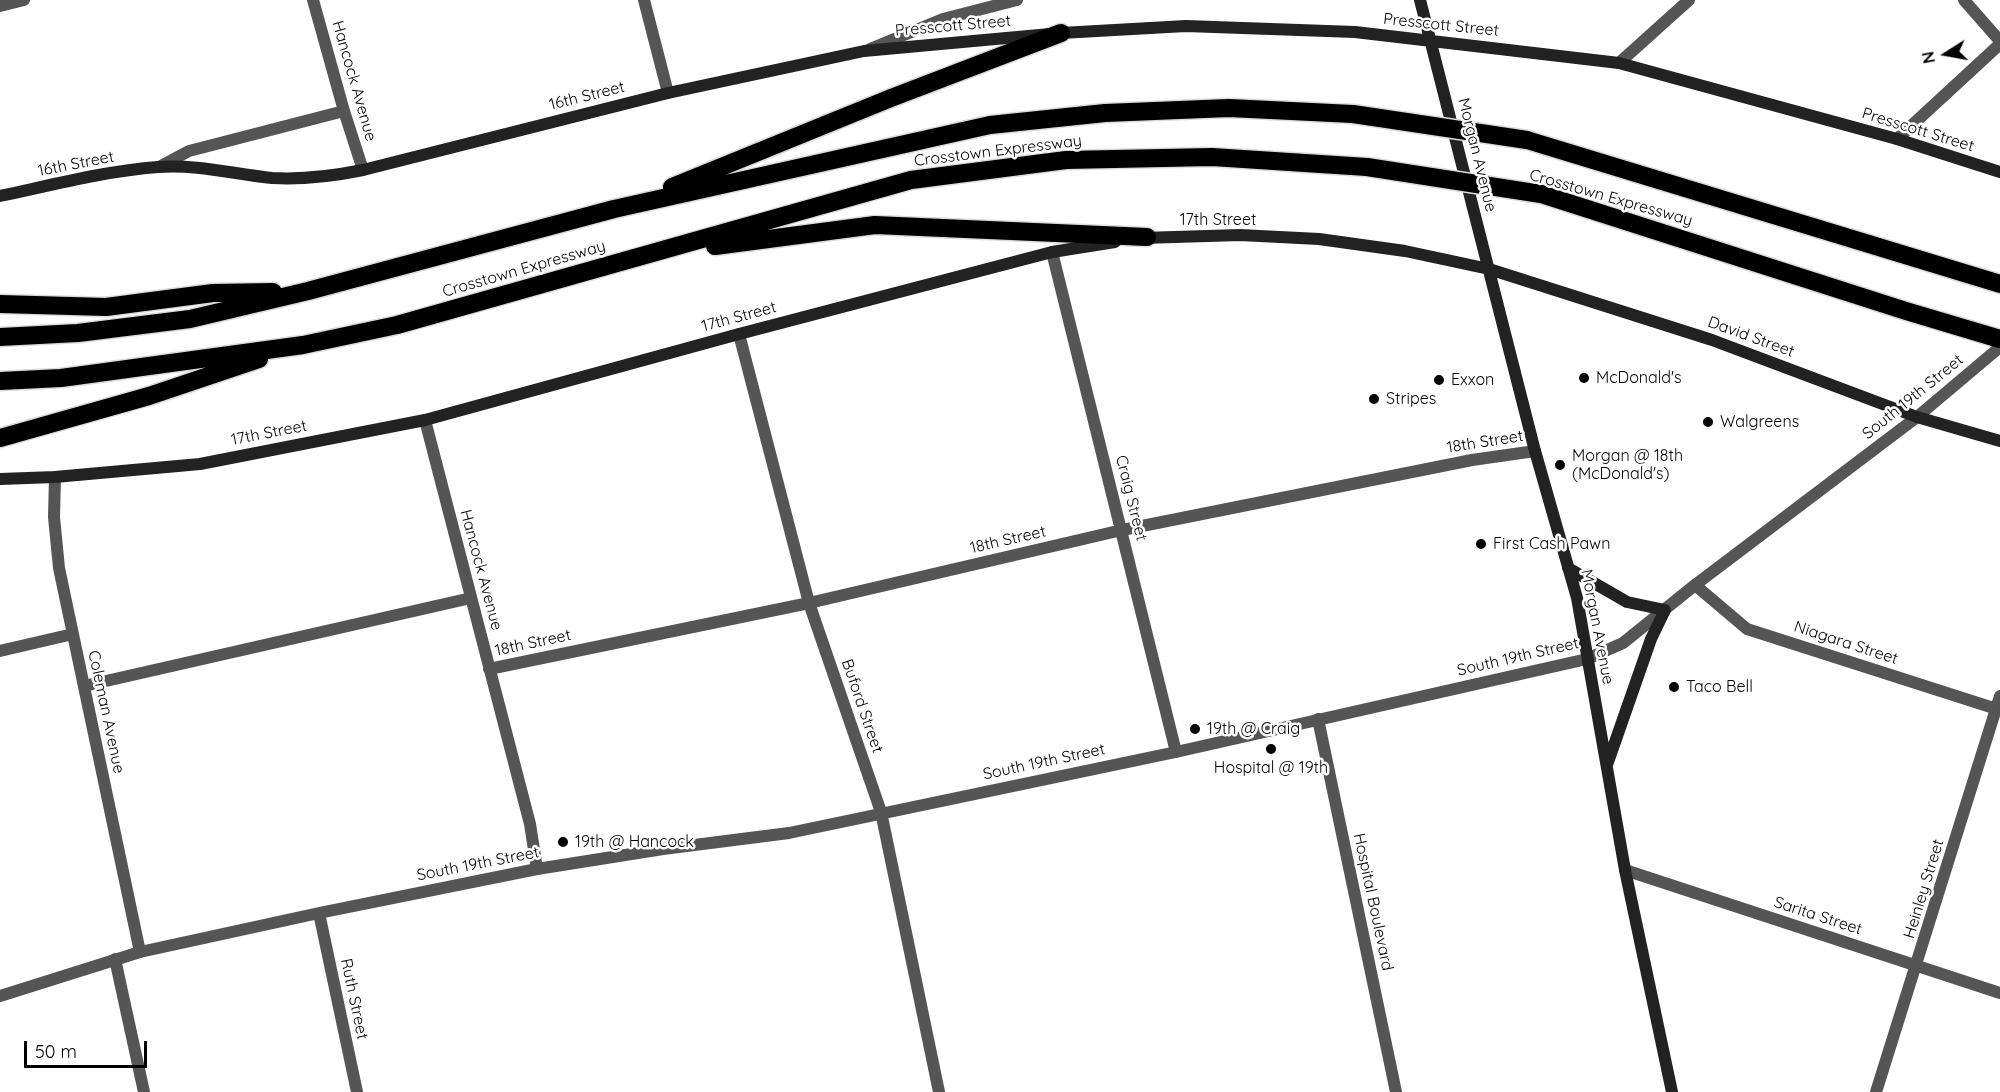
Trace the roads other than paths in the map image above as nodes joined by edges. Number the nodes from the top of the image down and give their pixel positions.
1 (24, 0) edge
2 (313, 0) edge
3 (645, 0) edge
4 (1017, 0) edge
5 (1420, 0) edge
6 (1689, 0) edge
7 (1964, 0) edge
8 (983, 4) edge
9 (0, 6) edge
10 (1061, 33) junction
11 (1430, 39) junction
12 (2000, 42) edge
13 (864, 51) junction
14 (1619, 63) junction
15 (668, 93) junction
16 (344, 111) junction
17 (1897, 139) junction
18 (159, 167) junction
19 (363, 170) junction
20 (2000, 172) edge
21 (0, 196) edge
22 (614, 209) junction
23 (1147, 237) junction
24 (1052, 252) junction
25 (650, 254) junction
26 (1489, 269) junction
27 (2000, 284) edge
28 (308, 291) junction
29 (0, 304) edge
30 (739, 334) junction
31 (0, 337) edge
32 (2000, 339) edge
33 (303, 345) junction
34 (2000, 347) edge
35 (0, 381) edge
36 (1917, 417) junction
37 (425, 420) junction
38 (0, 438) edge
39 (2000, 441) edge
40 (1535, 451) junction
41 (55, 477) junction
42 (0, 479) edge
43 (1122, 530) junction
44 (1568, 568) junction
45 (1695, 585) junction
46 (471, 598) junction
47 (809, 603) junction
48 (1665, 610) junction
49 (73, 634) junction
50 (0, 651) edge
51 (1587, 659) junction
52 (489, 669) junction
53 (84, 686) junction
54 (2000, 696) edge
55 (1998, 710) edge
56 (1318, 719) junction
57 (1176, 752) junction
58 (1606, 766) junction
59 (881, 812) junction
60 (537, 869) junction
61 (1625, 870) junction
62 (319, 913) junction
63 (140, 952) junction
64 (115, 959) junction
65 (1917, 967) junction
66 (2000, 993) edge
67 (0, 996) edge
68 (144, 1092) edge
69 (357, 1092) edge
70 (939, 1092) edge
71 (1396, 1092) edge
72 (1672, 1092) edge
73 (1876, 1092) edge

1 - 9 street
2 - 16 street, Hancock Avenue
3 - 15 street
4 - 8 street, 16th Street
5 - 11 main road, Morgan Avenue
6 - 14 street
7 - 12 street
8 - 13 street, 16th Street
10 - 11 main road, Presscott Street
10 - 13 main road, Presscott Street
10 - 22 highway
11 - 14 main road, Presscott Street
11 - 26 main road, Morgan Avenue
12 - 17 street
13 - 15 main road, 16th Street
14 - 17 main road, Presscott Street
15 - 19 main road, 16th Street
16 - 18 street, 16th Street
16 - 19 street, Hancock Avenue
17 - 20 main road, Presscott Street
18 - 19 main road, 16th Street
18 - 21 main road, 16th Street
22 - 27 highway, Crosstown Expressway, bridge
22 - 28 highway, Crosstown Expressway
23 - 24 main road, 17th Street
23 - 25 highway
23 - 26 main road, 17th Street
24 - 30 main road, 17th Street
24 - 43 street, Craig Street
25 - 32 highway, Crosstown Expressway, bridge
25 - 33 highway, Crosstown Expressway
26 - 36 main road, David Street
26 - 40 main road, Morgan Avenue
28 - 29 highway
28 - 31 highway, Crosstown Expressway
30 - 37 main road, 17th Street
30 - 47 street, Buford Street
33 - 35 highway, Crosstown Expressway
33 - 38 highway
34 - 36 street, South 19th Street
36 - 39 main road, David Street
36 - 45 street, South 19th Street
37 - 41 main road, 17th Street
37 - 46 street, Hancock Avenue
40 - 43 street, 18th Street
40 - 44 main road, Morgan Avenue
41 - 42 main road, 17th Street
41 - 49 street, Coleman Avenue
43 - 47 street, 18th Street
43 - 57 street, Craig Street
44 - 48 main road
44 - 51 main road, Morgan Avenue
45 - 48 street, South 19th Street
45 - 55 street, Niagara Street
46 - 52 street, Hancock Avenue
46 - 53 street
47 - 52 street, 18th Street
47 - 59 street, Buford Street
48 - 51 street, South 19th Street
48 - 58 main road
49 - 50 street
49 - 53 street, Coleman Avenue
51 - 56 street, South 19th Street
51 - 58 main road, Morgan Avenue
52 - 60 street, Hancock Avenue
53 - 63 street, Coleman Avenue
54 - 55 street, Heinley Street
55 - 65 street, Heinley Street
56 - 57 street, South 19th Street
56 - 71 street, Hospital Boulevard
57 - 59 street, South 19th Street
58 - 61 main road, Morgan Avenue
59 - 60 street, South 19th Street
59 - 70 street, Buford Street
60 - 62 street, South 19th Street
61 - 65 street, Sarita Street
61 - 72 main road, Morgan Avenue
62 - 63 street, South 19th Street
62 - 69 street, Ruth Street
63 - 64 street, South 19th Street
64 - 67 street, South 19th Street
64 - 68 street
65 - 66 street, Sarita Street
65 - 73 street, Heinley Street

